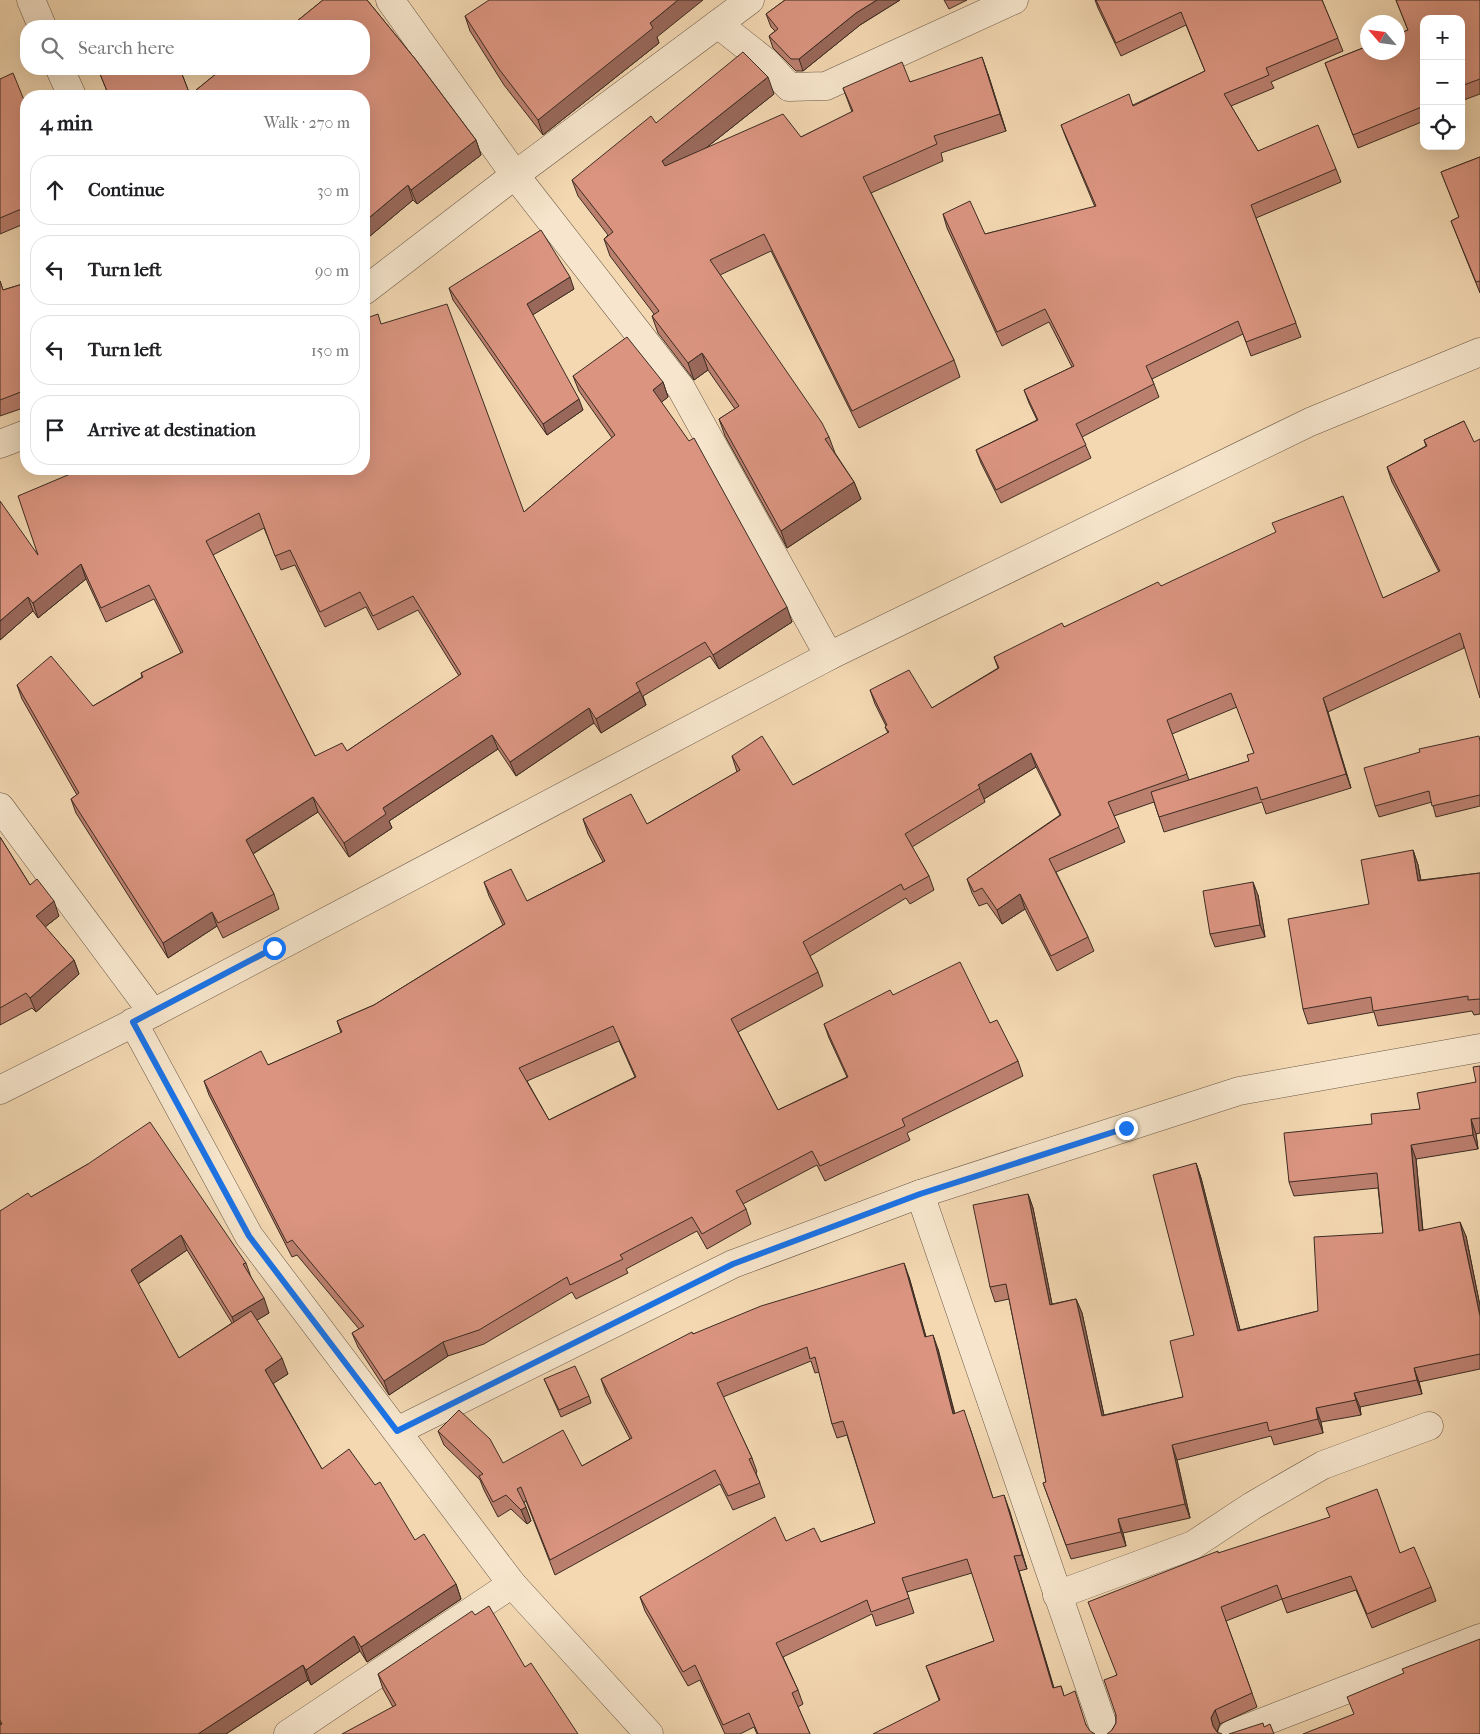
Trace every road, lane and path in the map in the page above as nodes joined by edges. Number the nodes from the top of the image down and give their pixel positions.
1 (31, 0) edge
2 (390, 0) edge
3 (750, 0) edge
4 (1014, 0) edge
5 (39, 20) edge
6 (718, 24) junction
7 (63, 75) edge
8 (69, 90) edge
9 (515, 175) junction
10 (370, 286) edge
11 (1480, 352) edge
12 (20, 436) edge
13 (0, 444) edge
14 (829, 656) junction
15 (0, 807) edge
16 (143, 1017) junction
17 (1480, 1048) edge
18 (0, 1090) edge
19 (920, 1194) junction
20 (1429, 1426) dead end
21 (397, 1431) junction
22 (512, 1584) junction
23 (1057, 1595) junction
24 (1480, 1638) edge
25 (288, 1734) edge
26 (649, 1734) edge
27 (1106, 1734) edge
28 (1232, 1734) edge

1 - 5 street
2 - 9 street
3 - 6 street
4 - 6 street
6 - 9 street
7 - 8 street
9 - 10 street
9 - 14 street
11 - 14 street
12 - 13 street
14 - 16 street
15 - 16 street
16 - 18 street
16 - 21 street
17 - 19 street
19 - 21 street
19 - 23 street
20 - 23 street
21 - 22 street
22 - 25 street
22 - 26 street
23 - 27 street
24 - 28 street

